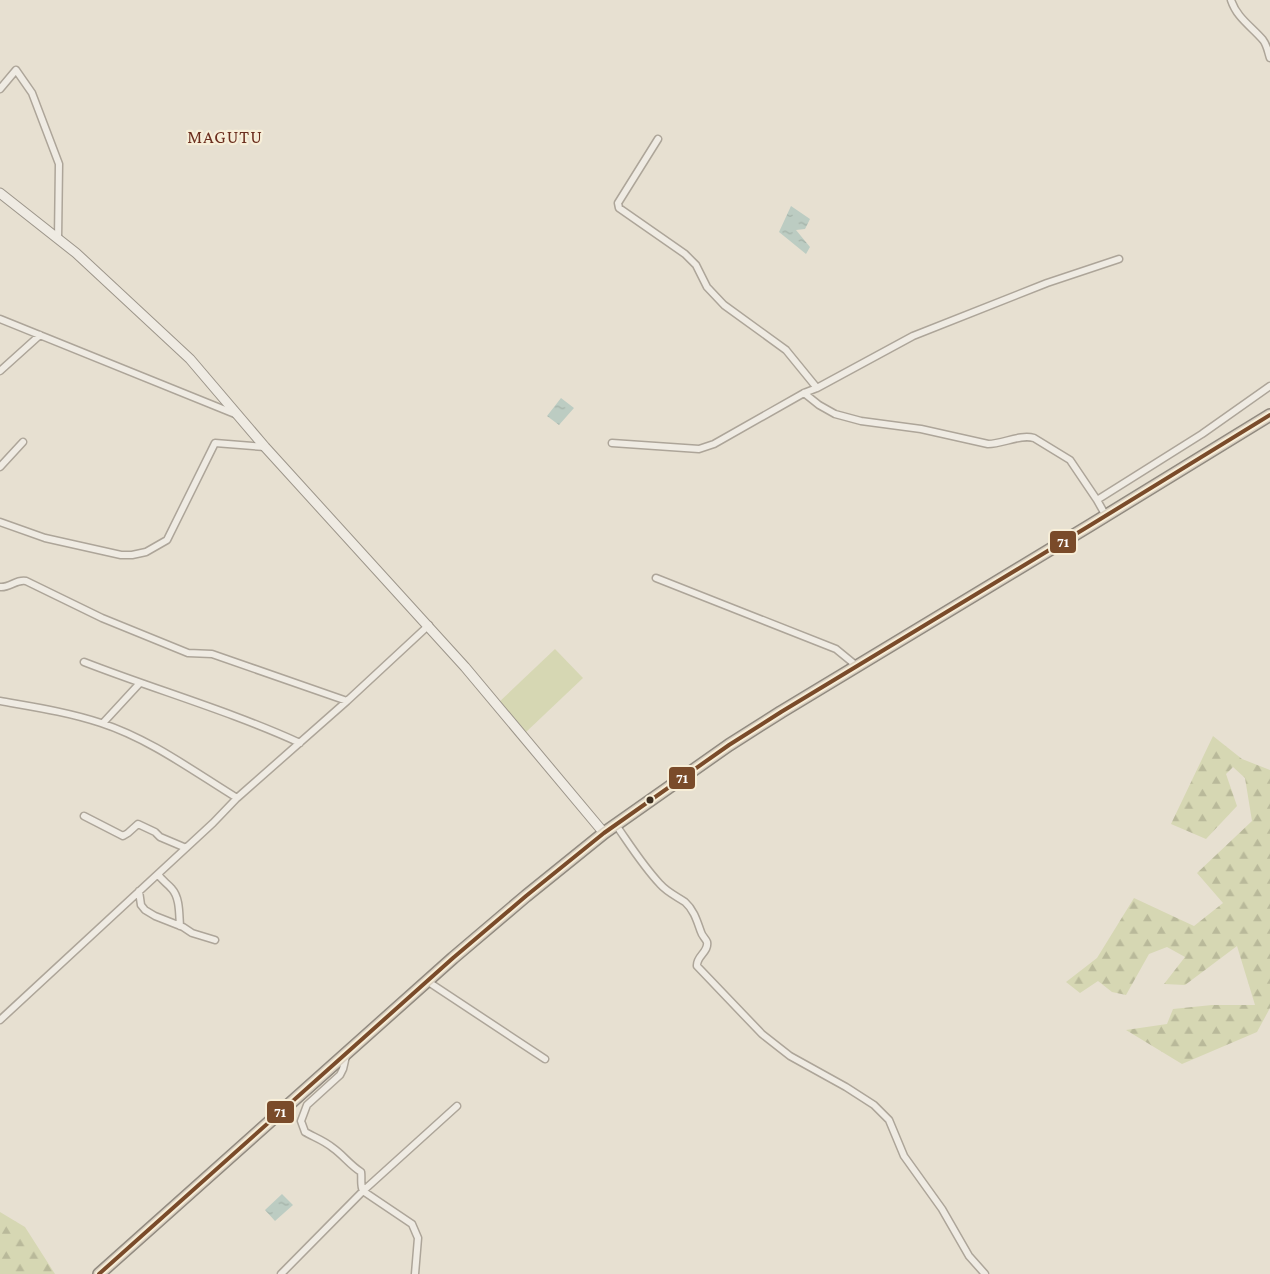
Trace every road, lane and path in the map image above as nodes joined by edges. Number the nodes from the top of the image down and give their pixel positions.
1 (1231, 0) edge
2 (1270, 58) edge
3 (0, 89) edge
4 (658, 139) dead end
5 (0, 193) edge
6 (58, 239) junction
7 (1120, 259) dead end
8 (0, 319) edge
9 (40, 335) junction
10 (0, 371) edge
11 (1270, 386) edge
12 (817, 388) junction
13 (804, 393) junction
14 (237, 414) junction
15 (1270, 415) edge
16 (23, 442) dead end
17 (612, 443) dead end
18 (265, 447) junction
19 (0, 467) edge
20 (1096, 500) junction
21 (1106, 516) junction
22 (0, 522) edge
23 (656, 578) dead end
24 (0, 587) edge
25 (429, 625) junction
26 (84, 662) dead end
27 (858, 667) junction
28 (139, 684) junction
29 (0, 701) edge
30 (347, 701) junction
31 (103, 723) junction
32 (300, 743) junction
33 (237, 798) junction
34 (84, 816) dead end
35 (616, 825) junction
36 (604, 833) junction
37 (186, 848) junction
38 (158, 874) junction
39 (139, 891) junction
40 (180, 926) junction
41 (215, 940) dead end
42 (427, 981) junction
43 (0, 1020) edge
44 (347, 1052) junction
45 (545, 1059) dead end
46 (457, 1106) dead end
47 (363, 1191) junction
48 (99, 1274) edge
49 (281, 1274) edge
50 (415, 1274) edge
51 (985, 1274) edge

1 - 2 street
3 - 6 street
4 - 12 street
5 - 6 street
6 - 14 street
7 - 12 street
8 - 9 street
9 - 10 street
9 - 14 street
11 - 20 street
12 - 13 street
13 - 17 street
13 - 20 street
14 - 18 street
15 - 21 highway
16 - 19 street
18 - 22 street
18 - 25 street
20 - 21 street
21 - 27 highway
23 - 27 street
24 - 30 street
25 - 30 street
25 - 36 street
26 - 28 street
27 - 35 highway
28 - 31 street
28 - 32 street
29 - 31 street
30 - 32 street
31 - 33 street
32 - 33 street
33 - 37 street
34 - 37 street
35 - 36 highway
35 - 51 street
36 - 42 highway
37 - 38 street
38 - 39 street
38 - 40 street
39 - 40 street
39 - 43 street
40 - 41 street
42 - 44 highway
42 - 45 street
44 - 47 street
44 - 48 highway
46 - 47 street
47 - 49 street
47 - 50 street

